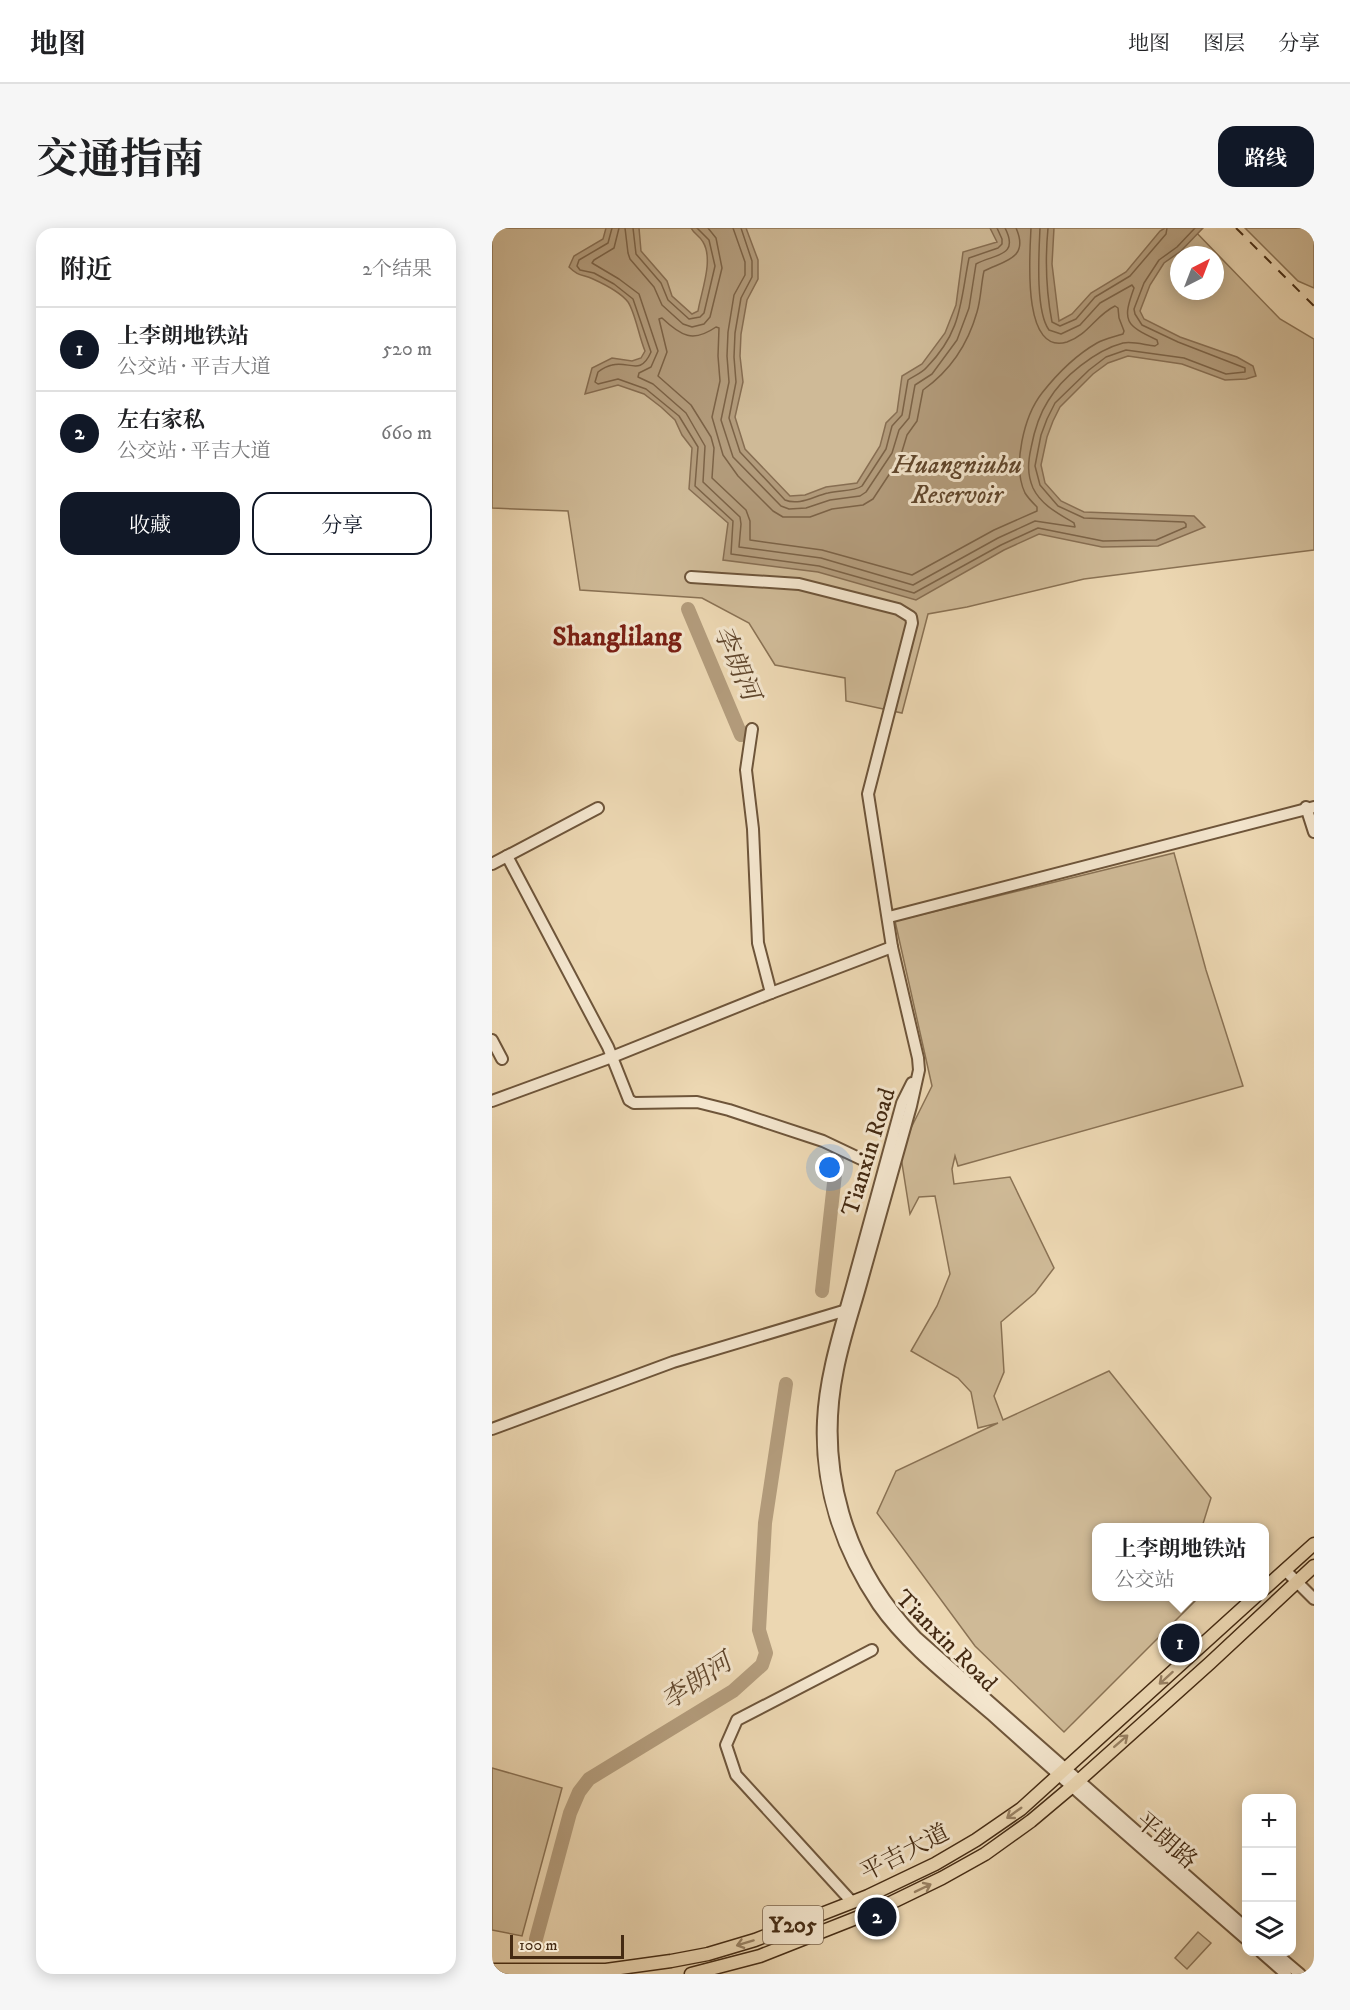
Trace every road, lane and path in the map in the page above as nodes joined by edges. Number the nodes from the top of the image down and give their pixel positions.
1 (692, 577) dead end
2 (752, 729) dead end
3 (1310, 807) edge
4 (598, 808) dead end
5 (1314, 832) edge
6 (507, 856) junction
7 (492, 864) edge
8 (889, 917) junction
9 (892, 947) junction
10 (771, 993) junction
11 (492, 1040) edge
12 (612, 1057) junction
13 (502, 1059) dead end
14 (492, 1101) edge
15 (863, 1160) dead end
16 (850, 1309) junction
17 (492, 1429) edge
18 (1314, 1544) edge
19 (1314, 1566) edge
20 (1285, 1570) junction
21 (1297, 1582) junction
22 (1269, 1584) edge
23 (1314, 1599) edge
24 (1250, 1601) edge
25 (872, 1650) dead end
26 (1062, 1772) junction
27 (1075, 1784) junction
28 (852, 1902) junction
29 (1242, 1925) edge
30 (1242, 1935) edge
31 (1266, 1956) edge
32 (1279, 1956) edge
33 (492, 1962) edge
34 (492, 1970) edge
35 (536, 1970) junction
36 (691, 1974) edge
37 (1286, 1974) edge
38 (1300, 1974) edge

1 - 8 street
2 - 10 street
3 - 5 street
3 - 8 street
4 - 6 street
6 - 7 street
6 - 12 street
8 - 9 street
9 - 10 street
9 - 16 street, Tianxin Road
10 - 12 street
11 - 13 street
12 - 14 street
12 - 15 street
16 - 17 street
16 - 26 street, Tianxin Road
18 - 20 main road
19 - 21 main road, 平吉大道 / Y205
20 - 21 street
20 - 22 main road
21 - 23 street
27 -> 21 main road, 平吉大道 / Y205
24 -> 26 main road, 平吉大道 / Y205
25 - 28 street
26 - 27 street, 平朗路
26 -> 28 main road, 平吉大道 / Y205
27 - 29 street, 平朗路
27 - 30 street, 平朗路
36 -> 27 main road, 平吉大道 / Y205
28 -> 35 main road, 平吉大道 / Y205
31 - 37 street
32 - 38 street
33 - 35 main road
34 - 35 main road, 平吉大道 / Y205

